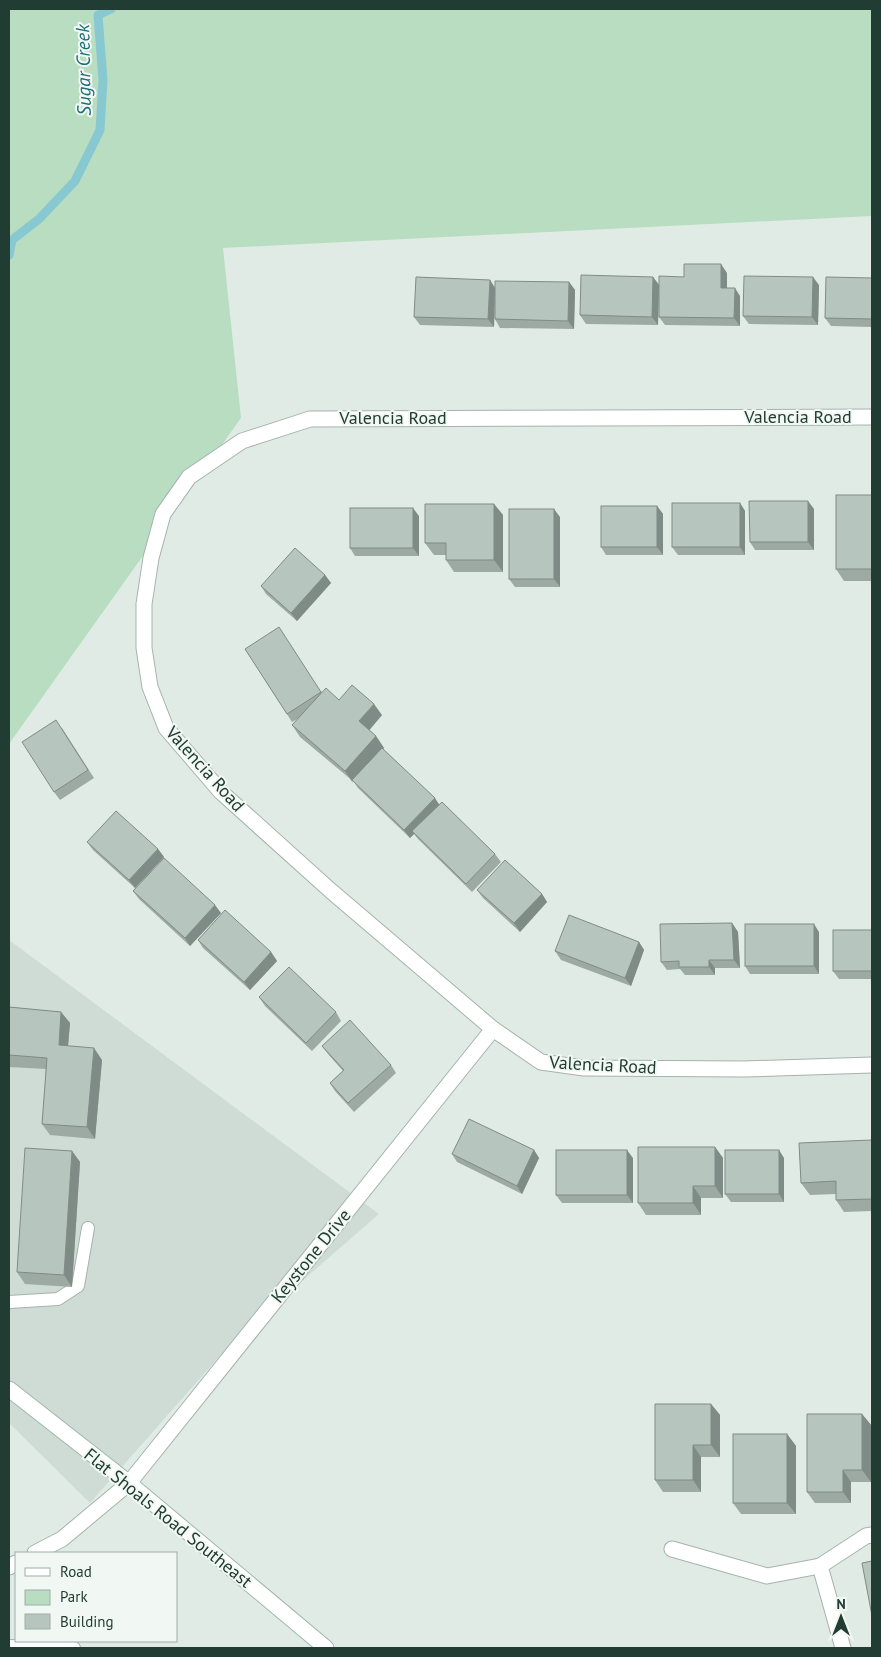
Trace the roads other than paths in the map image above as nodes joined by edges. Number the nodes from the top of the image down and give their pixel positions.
1 (872, 416) edge
2 (493, 1029) junction
3 (872, 1065) edge
4 (88, 1228) dead end
5 (9, 1302) edge
6 (9, 1389) edge
7 (129, 1483) junction
8 (872, 1535) edge
9 (672, 1549) dead end
10 (37, 1552) edge
11 (820, 1566) junction
12 (9, 1646) edge
13 (74, 1648) edge
14 (326, 1648) edge
15 (843, 1648) edge

1 - 2 street, Valencia Road
2 - 3 street, Valencia Road
2 - 7 street, Keystone Drive
4 - 5 lane
6 - 7 street, Flat Shoals Road Southeast
7 - 10 street, Keystone Drive
7 - 14 street, Flat Shoals Road Southeast
8 - 11 street
9 - 11 street
11 - 15 street
12 - 13 lane

